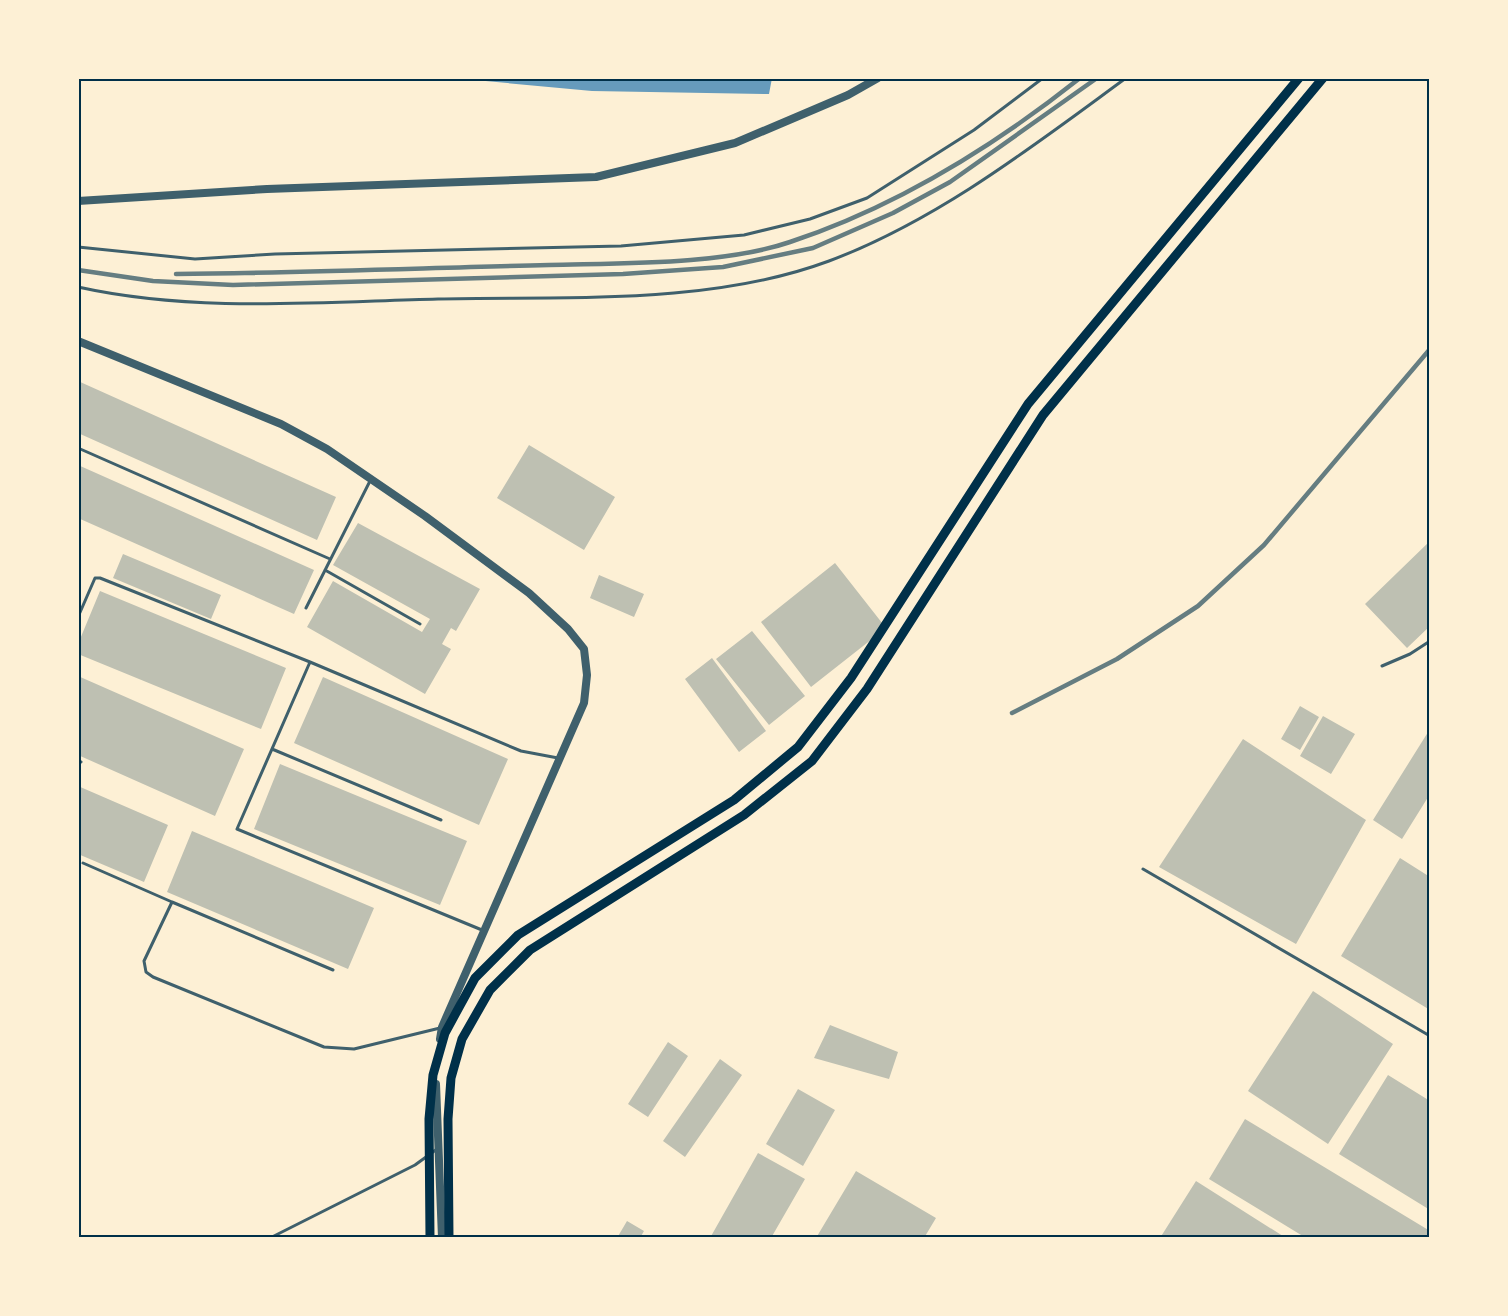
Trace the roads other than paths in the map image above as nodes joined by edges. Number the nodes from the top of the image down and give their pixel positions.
1 (878, 78) edge
2 (1043, 78) edge
3 (1126, 78) edge
4 (1299, 78) edge
5 (1323, 78) edge
6 (78, 201) edge
7 (78, 246) edge
8 (78, 287) edge
9 (78, 341) edge
10 (78, 448) edge
11 (370, 479) junction
12 (330, 559) junction
13 (325, 570) junction
14 (306, 608) dead end
15 (78, 617) edge
16 (420, 624) dead end
17 (1430, 641) edge
18 (310, 662) junction
19 (1382, 666) dead end
20 (272, 749) junction
21 (560, 758) junction
22 (441, 820) dead end
23 (83, 863) dead end
24 (1143, 869) dead end
25 (172, 902) junction
26 (485, 932) junction
27 (333, 970) dead end
28 (442, 1027) junction
29 (1430, 1036) edge
30 (437, 1149) junction
31 (270, 1238) edge
32 (430, 1238) edge
33 (442, 1238) edge
34 (449, 1238) edge

1 - 6 street
2 - 7 lane
3 - 8 lane
4 - 32 main road
5 - 34 main road
9 - 11 street
10 - 12 lane
11 - 12 lane
11 - 21 street
12 - 13 lane
13 - 14 lane
13 - 16 lane
15 - 18 lane
17 - 19 lane
18 - 20 lane
18 - 21 lane
20 - 22 lane
20 - 26 lane
21 - 26 street
23 - 25 lane
24 - 29 lane
25 - 27 lane
25 - 28 lane
26 - 28 street
28 - 30 street
30 - 31 lane
30 - 33 street

